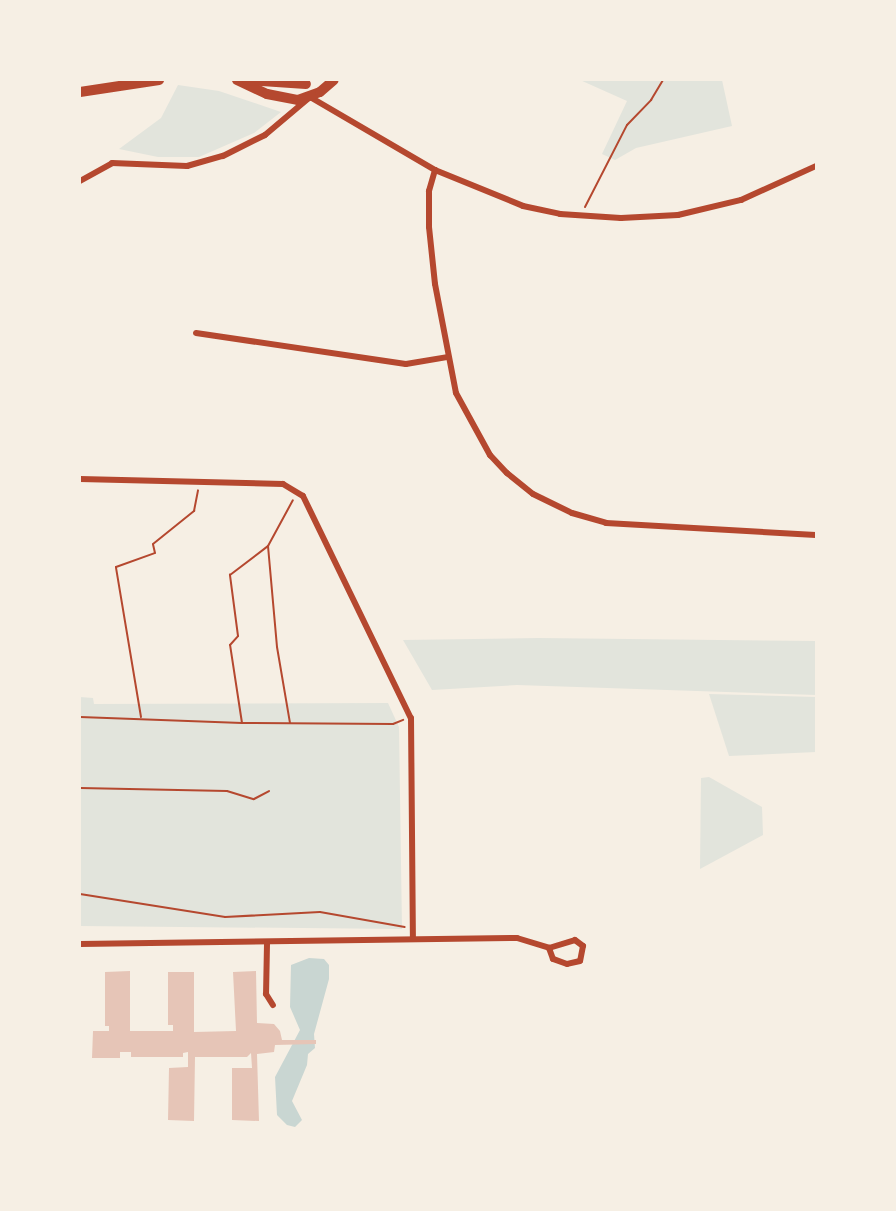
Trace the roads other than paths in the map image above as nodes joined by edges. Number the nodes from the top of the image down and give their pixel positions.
1 (159, 80) edge
2 (237, 80) edge
3 (247, 80) edge
4 (334, 80) edge
5 (309, 82) edge
6 (80, 92) edge
7 (310, 97) junction
8 (816, 166) edge
9 (435, 170) junction
10 (80, 181) edge
11 (196, 333) dead end
12 (448, 357) junction
13 (80, 479) edge
14 (816, 535) edge
15 (413, 939) junction
16 (80, 944) edge
17 (267, 944) junction
18 (549, 948) junction
19 (273, 1005) dead end

1 - 6 main road
2 - 7 main road
3 - 5 main road
4 - 7 main road
5 - 7 main road
7 - 9 street
7 - 10 street
8 - 9 street
9 - 12 street
11 - 12 street
12 - 14 street
13 - 15 street
15 - 17 street
15 - 18 street
16 - 17 street
17 - 19 street
18 - 18 street

